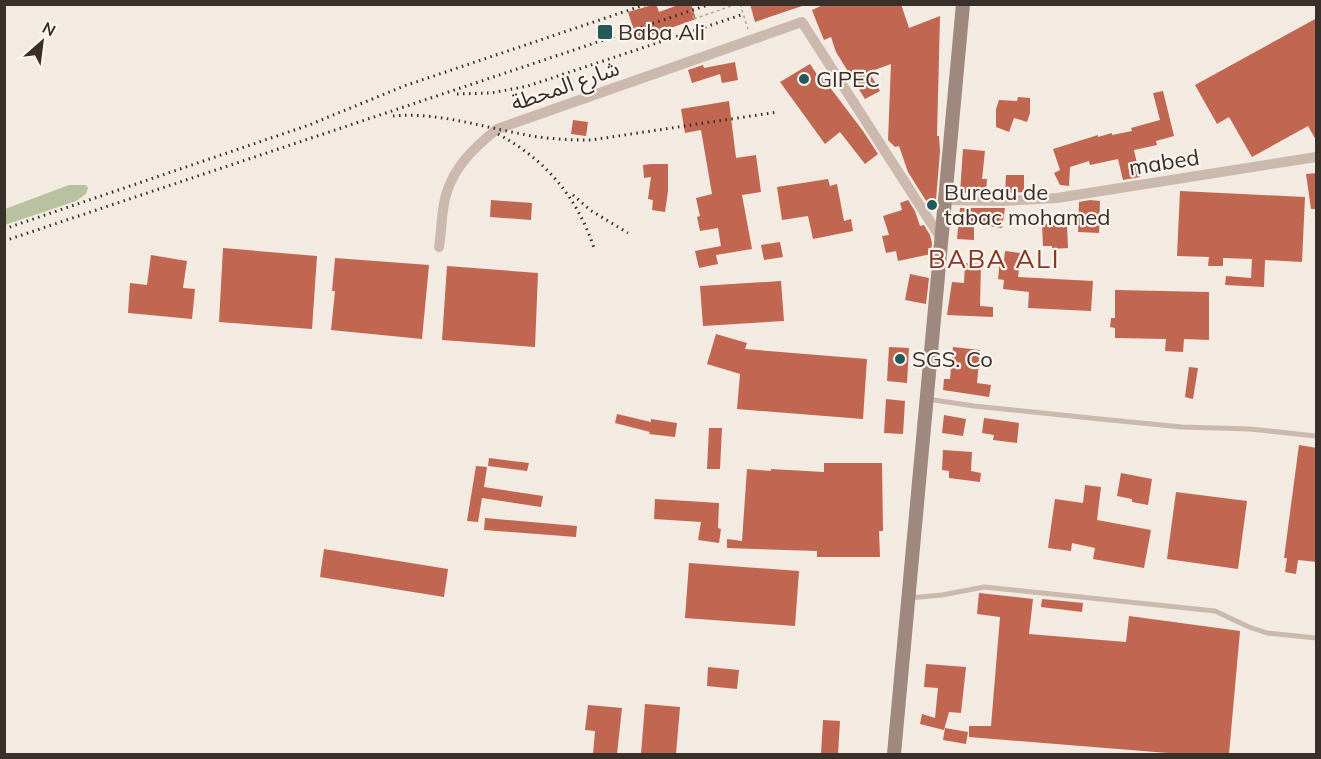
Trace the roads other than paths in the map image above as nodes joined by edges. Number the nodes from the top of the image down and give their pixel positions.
1 (963, 4) edge
2 (1317, 157) edge
3 (945, 200) junction
4 (942, 240) junction
5 (440, 247) dead end
6 (927, 399) junction
7 (1317, 436) edge
8 (909, 598) junction
9 (1317, 638) edge
10 (894, 754) edge

1 - 3 main road
2 - 3 street, mabed
3 - 4 main road
4 - 5 street, شارع المحطة
4 - 6 main road
6 - 7 lane
6 - 8 main road
8 - 9 lane
8 - 10 main road

